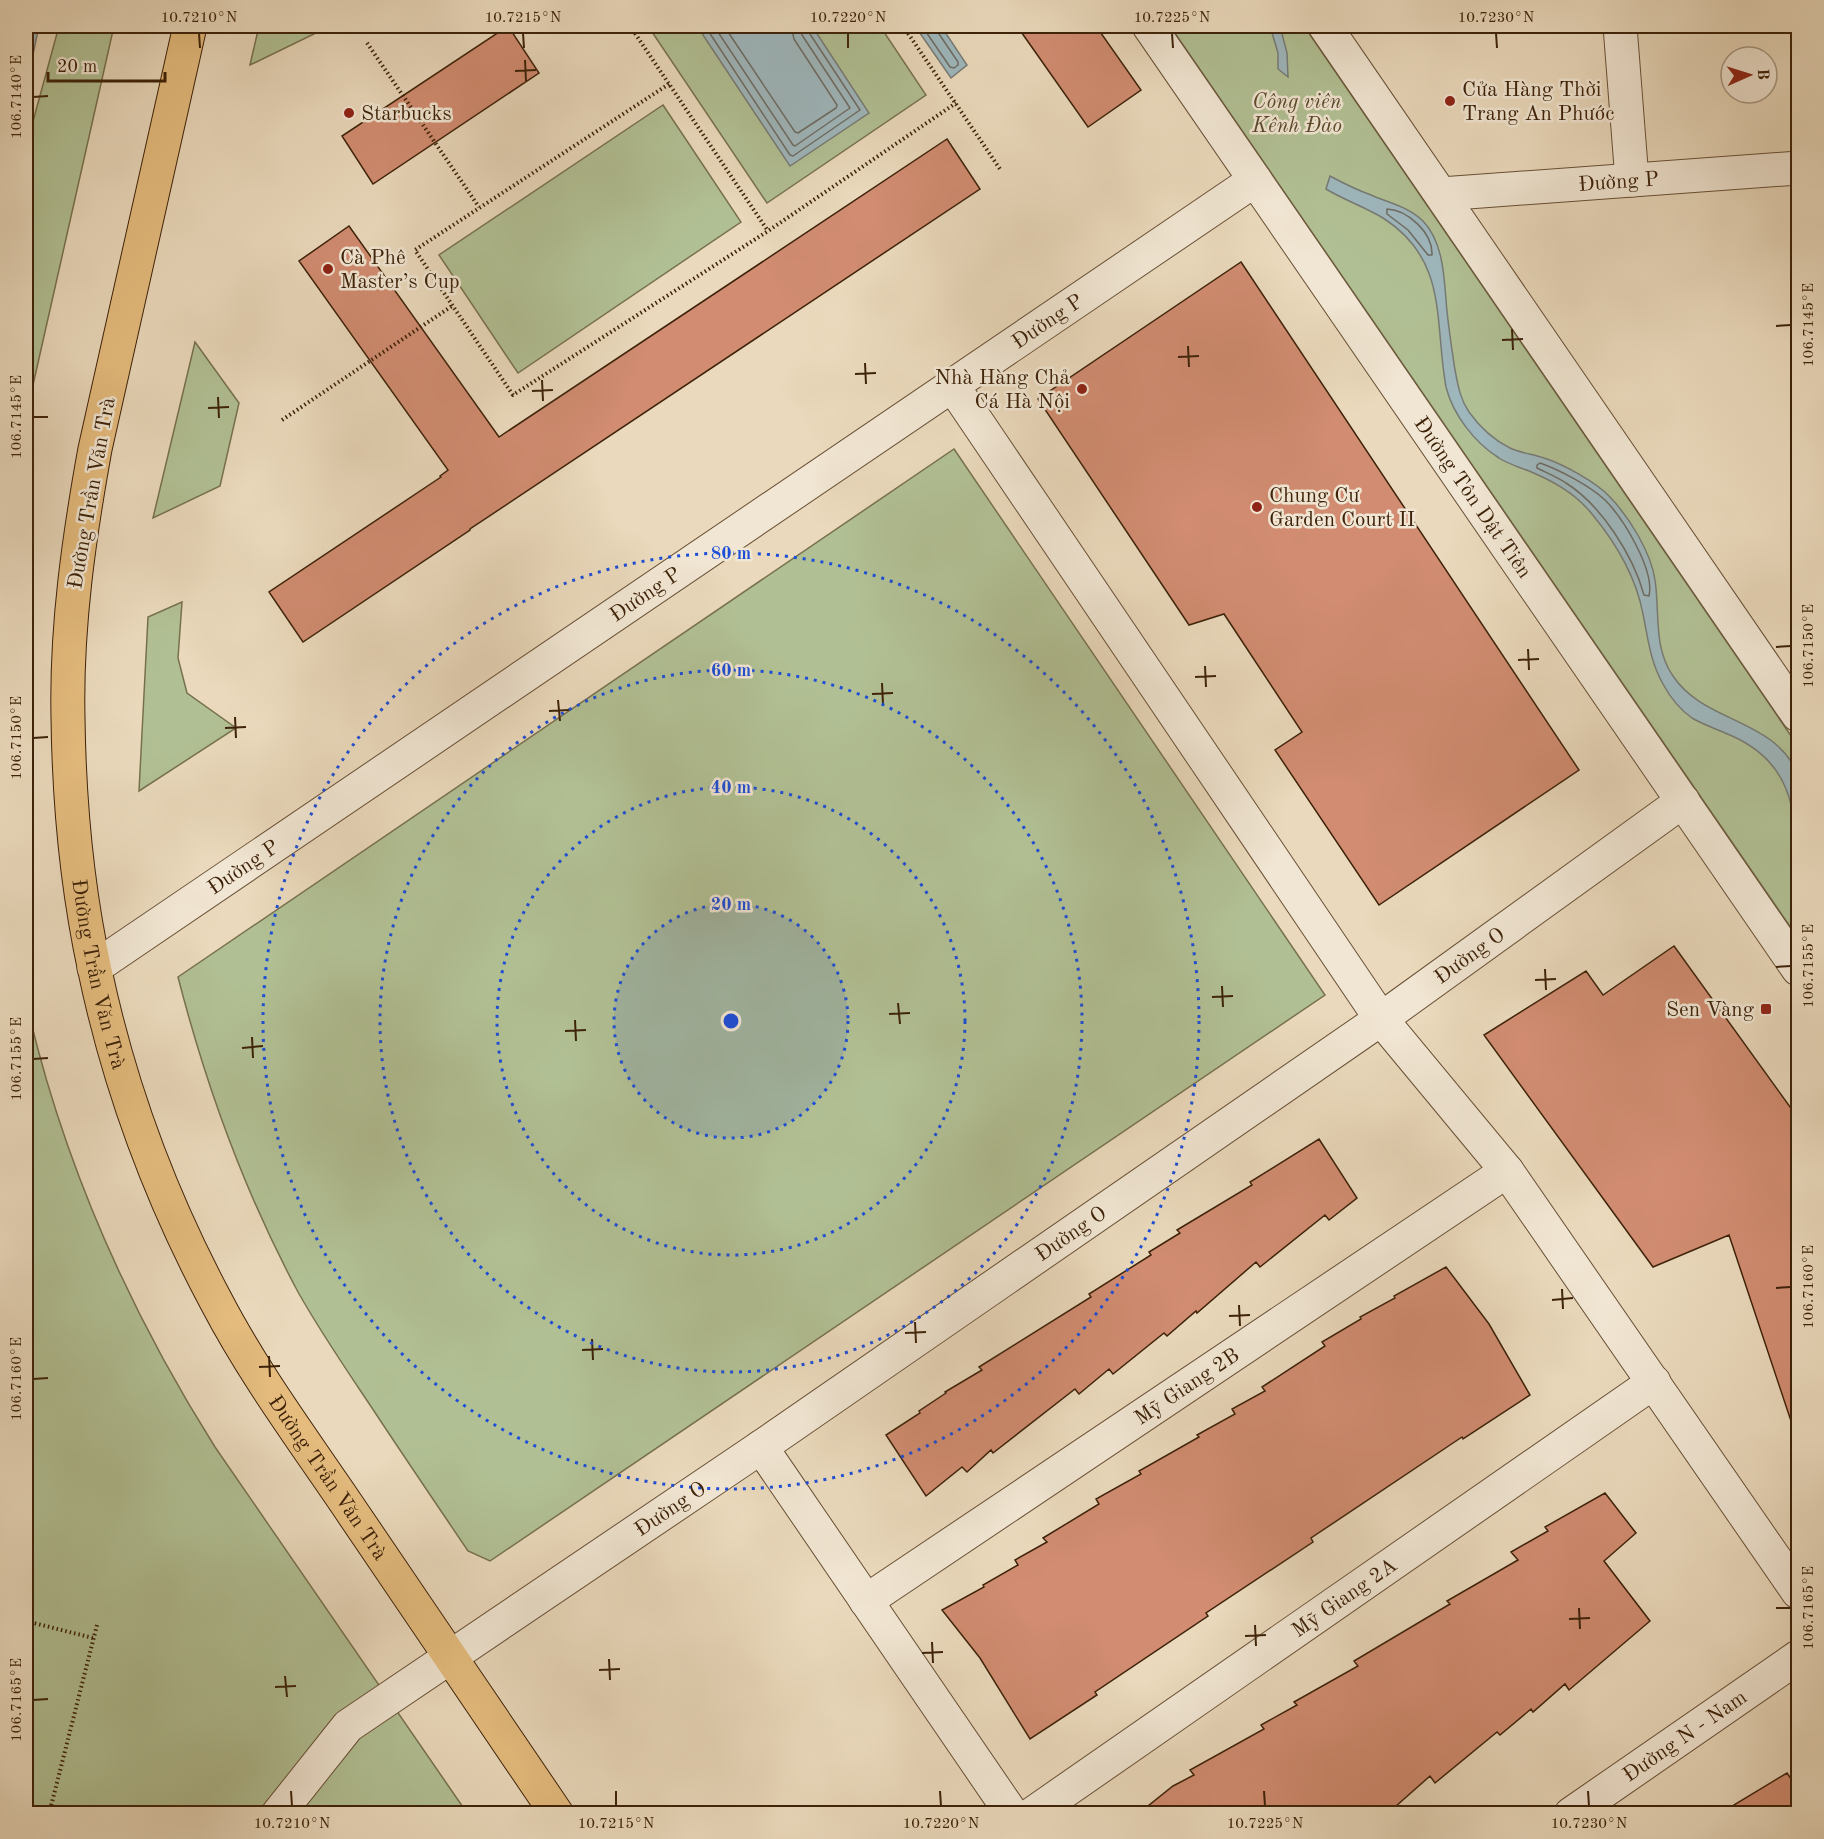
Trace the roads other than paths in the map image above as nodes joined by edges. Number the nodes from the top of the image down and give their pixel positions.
1 (190, 26) edge
2 (1149, 26) edge
3 (1325, 26) edge
4 (1620, 26) edge
5 (1798, 168) edge
6 (1255, 180) junction
7 (1632, 180) junction
8 (1441, 194) junction
9 (952, 385) junction
10 (1798, 715) edge
11 (1683, 801) junction
12 (94, 968) junction
13 (1798, 969) edge
14 (1381, 1019) junction
15 (1507, 1171) junction
16 (1654, 1382) junction
17 (761, 1447) junction
18 (1798, 1592) edge
19 (866, 1601) junction
20 (450, 1657) junction
21 (1798, 1657) edge
22 (278, 1814) edge
23 (557, 1814) edge
24 (1012, 1814) edge
25 (1032, 1814) edge
26 (1571, 1814) edge

1 - 12 main road, Đường Trần Văn Trà
2 - 6 street, Đường Tôn Dật Tiên
3 - 8 street
4 - 7 street
5 - 7 street, Đường P
6 - 9 street, Đường P
6 - 11 street, Đường Tôn Dật Tiên
7 - 8 street, Đường P
8 - 10 street
9 - 12 street, Đường P
9 - 14 street
11 - 13 street, Đường Tôn Dật Tiên
11 - 14 street, Đường O
12 - 20 main road, Đường Trần Văn Trà
14 - 15 street
14 - 17 street, Đường O
15 - 16 street
15 - 19 street, Mỹ Giang 2B
16 - 18 street
16 - 25 street, Mỹ Giang 2A
17 - 19 street
17 - 20 street, Đường O
19 - 24 street
20 - 22 street, Đường O
20 - 23 main road, Đường Trần Văn Trà
21 - 26 street, Đường N - Nam

